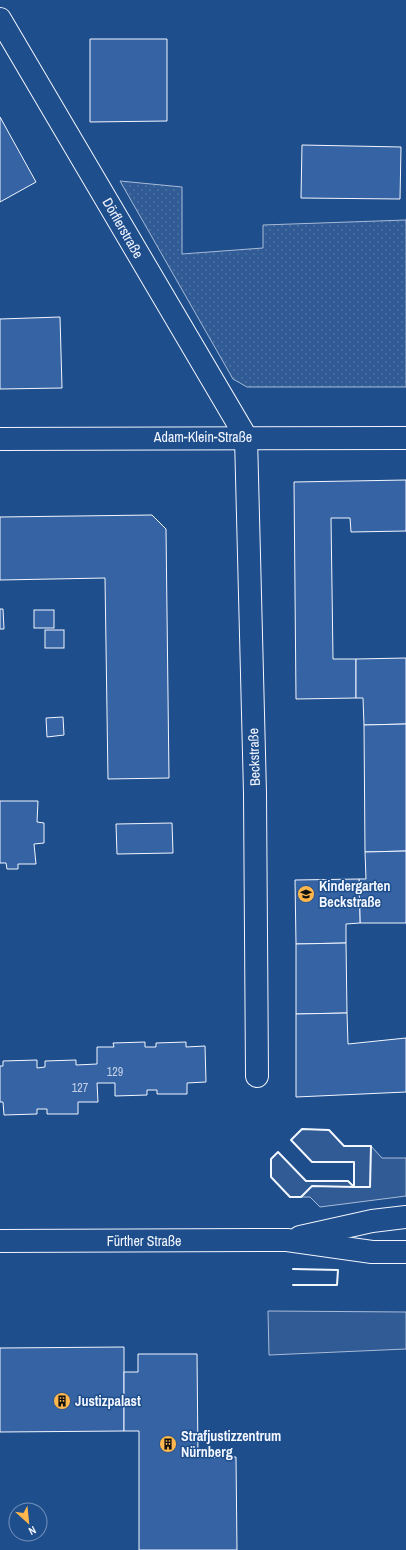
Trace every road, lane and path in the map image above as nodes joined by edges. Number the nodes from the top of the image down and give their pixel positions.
1 (0, 19) edge
2 (246, 437) junction
3 (406, 438) edge
4 (0, 439) edge
5 (258, 1076) dead end
6 (406, 1217) edge
7 (287, 1240) junction
8 (0, 1241) edge
9 (406, 1252) edge

1 - 2 street, Dörflerstraße
2 - 3 street, Adam-Klein-Straße
2 - 4 street, Adam-Klein-Straße
2 - 5 street, Beckstraße
6 - 7 street, Fürther Straße
7 - 8 street, Fürther Straße
7 - 9 street, Fürther Straße

